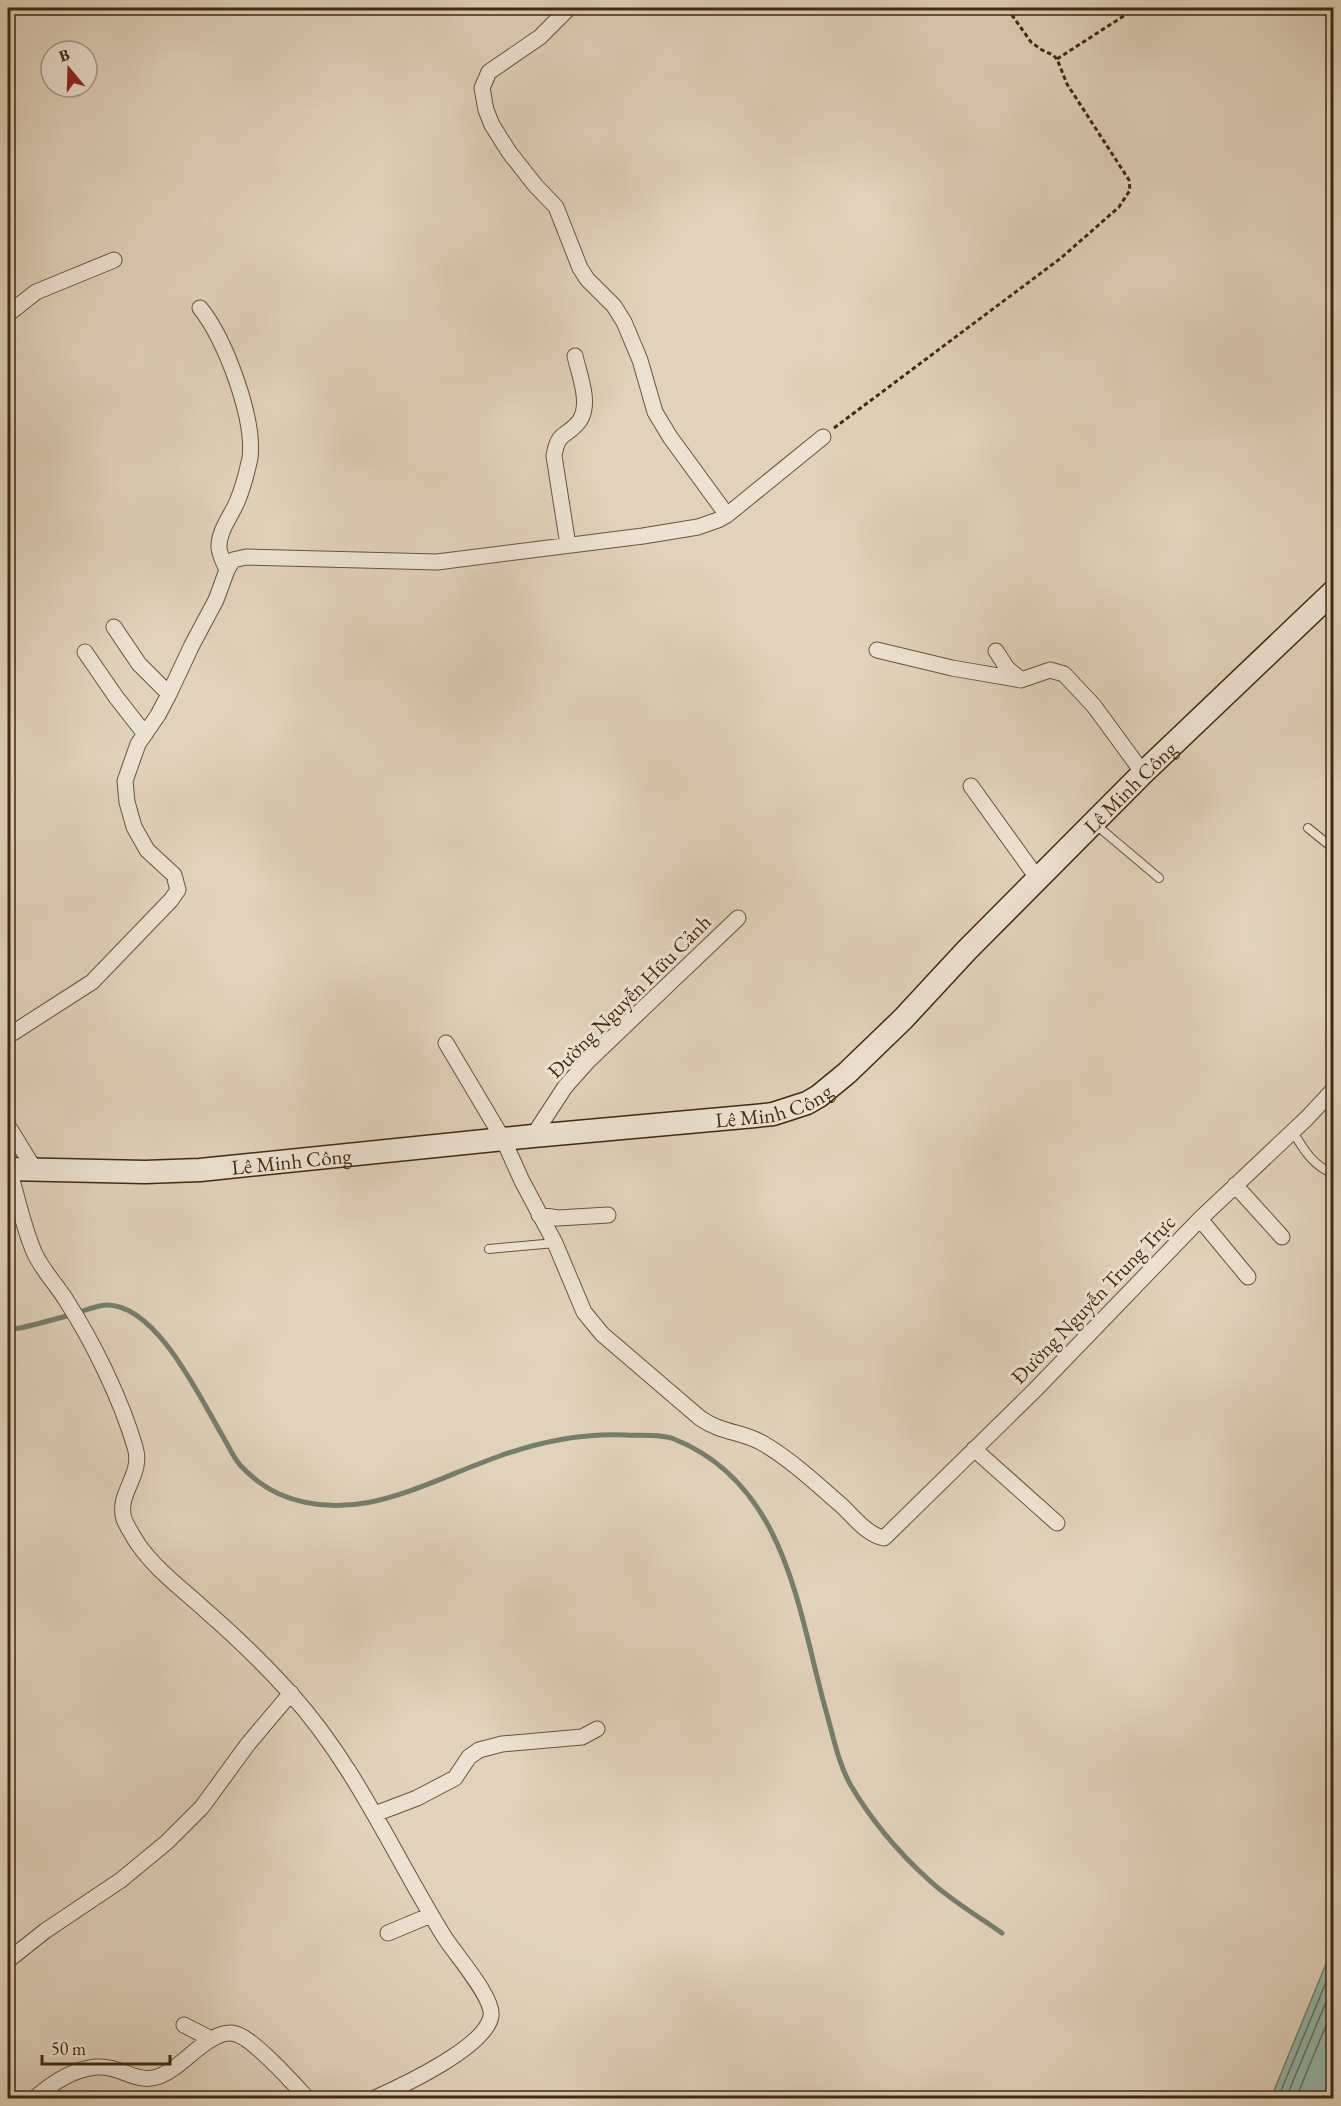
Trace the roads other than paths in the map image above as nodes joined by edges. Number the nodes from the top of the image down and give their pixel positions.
1 (569, 8) edge
2 (114, 260) dead end
3 (201, 308) dead end
4 (8, 314) edge
5 (575, 356) dead end
6 (823, 436) road end
7 (727, 514) junction
8 (567, 544) junction
9 (227, 570) junction
10 (1334, 591) edge
11 (114, 627) dead end
12 (877, 650) dead end
13 (996, 651) dead end
14 (85, 652) dead end
15 (1022, 680) junction
16 (169, 694) junction
17 (145, 734) junction
18 (1143, 773) junction
19 (971, 786) dead end
20 (1094, 823) junction
21 (1308, 828) dead end
22 (1334, 849) edge
23 (1159, 878) dead end
24 (1038, 879) junction
25 (738, 918) dead end
26 (8, 1036) edge
27 (446, 1043) dead end
28 (1334, 1089) edge
29 (8, 1126) edge
30 (1293, 1132) junction
31 (533, 1136) junction
32 (503, 1139) junction
33 (8, 1169) edge
34 (34, 1170) junction
35 (1334, 1174) edge
36 (1235, 1185) junction
37 (539, 1215) junction
38 (608, 1215) dead end
39 (1200, 1219) junction
40 (1282, 1237) dead end
41 (555, 1243) junction
42 (489, 1249) dead end
43 (1248, 1277) dead end
44 (974, 1449) junction
45 (1057, 1523) dead end
46 (291, 1693) junction
47 (597, 1729) dead end
48 (375, 1814) junction
49 (431, 1915) junction
50 (388, 1934) dead end
51 (11, 1958) dead end
52 (184, 2025) dead end
53 (211, 2039) junction
54 (35, 2098) edge
55 (307, 2098) edge
56 (375, 2098) edge

1 - 7 street
2 - 4 street
3 - 9 street
5 - 8 street
6 - 7 street
7 - 8 street
8 - 9 street
9 - 16 street
10 - 18 main road, Lê Minh Công
11 - 16 street
12 - 15 street
13 - 15 street
14 - 17 street
15 - 18 street
16 - 17 street
17 - 26 street
18 - 20 main road, Lê Minh Công
19 - 24 street
20 - 23 lane
20 - 24 main road, Lê Minh Công
21 - 22 lane
24 - 31 main road, Lê Minh Công
25 - 31 street, Đường Nguyễn Hữu Cảnh
27 - 32 street
28 - 30 street, Đường Nguyễn Trung Trực
29 - 34 street
30 - 35 lane
30 - 36 street, Đường Nguyễn Trung Trực
31 - 32 main road, Lê Minh Công
32 - 34 main road, Lê Minh Công
32 - 37 street
33 - 34 main road, Lê Minh Công
33 - 46 street
36 - 39 street, Đường Nguyễn Trung Trực
36 - 40 street
37 - 38 street
37 - 41 street
39 - 43 street
39 - 44 street, Đường Nguyễn Trung Trực
41 - 42 lane
41 - 44 street, Đường Nguyễn Trung Trực
44 - 45 street
46 - 48 street
46 - 51 street
47 - 48 street
48 - 49 street
49 - 50 street
49 - 56 street
52 - 53 street
53 - 54 street
53 - 55 street

